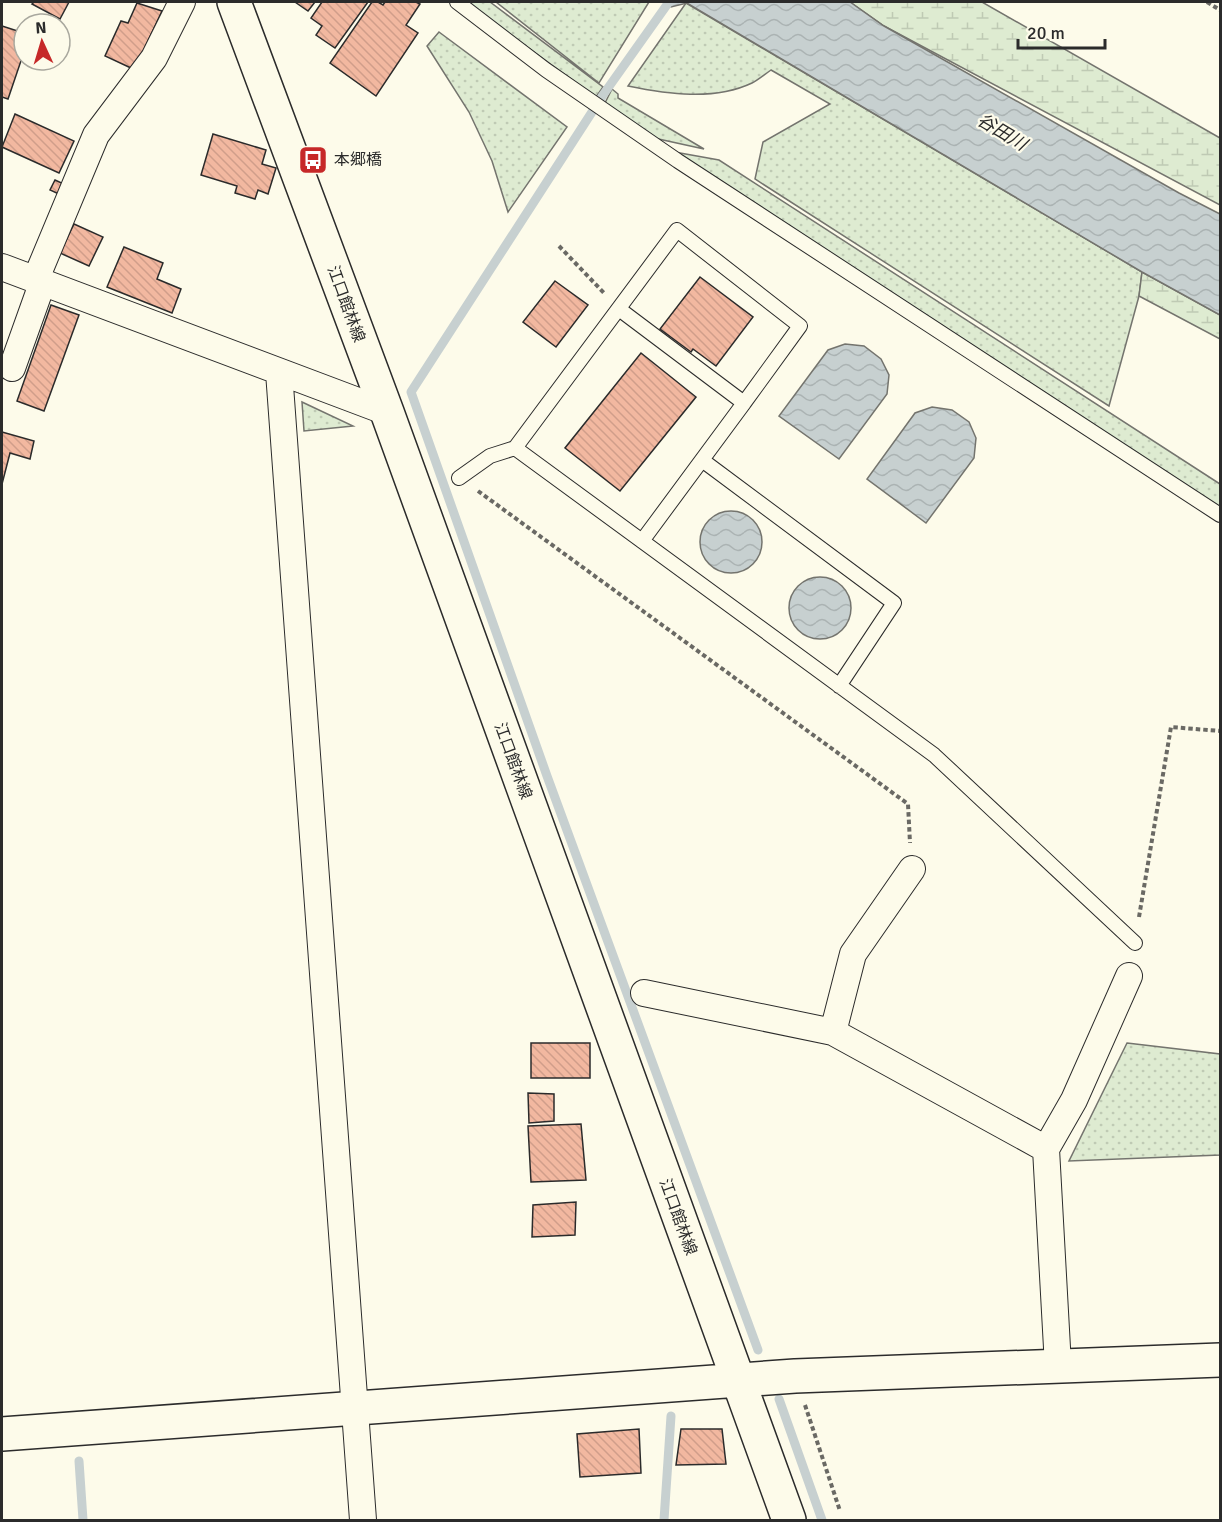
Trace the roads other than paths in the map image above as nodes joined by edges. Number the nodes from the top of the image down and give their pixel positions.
1 (182, 2) edge
2 (234, 2) edge
3 (457, 2) edge
4 (2, 267) edge
5 (39, 282) junction
6 (619, 309) junction
7 (12, 368) dead end
8 (279, 372) junction
9 (744, 403) junction
10 (387, 412) junction
11 (515, 448) junction
12 (702, 460) junction
13 (459, 478) road end
14 (1221, 515) edge
15 (642, 541) junction
16 (839, 686) junction
17 (912, 869) road end
18 (1135, 943) road end
19 (1129, 976) dead end
20 (644, 993) dead end
21 (833, 1032) junction
22 (1046, 1149) junction
23 (1221, 1360) edge
24 (1058, 1366) junction
25 (737, 1380) junction
26 (356, 1409) junction
27 (2, 1434) edge
28 (363, 1521) edge
29 (789, 1521) edge

1 - 5 street
2 - 10 main road, 江口館林線
3 - 14 lane
4 - 5 street
5 - 7 street
5 - 8 street
6 - 9 lane
6 - 9 lane
6 - 11 lane
8 - 10 street
8 - 26 street
9 - 12 lane
10 - 25 main road, 江口館林線
11 - 13 lane
11 - 15 lane
12 - 15 lane
12 - 16 lane
15 - 16 lane
16 - 18 lane
17 - 21 street
19 - 22 street
20 - 21 street
21 - 22 street
22 - 24 street
23 - 24 main road
24 - 25 main road
25 - 26 main road
25 - 29 main road, 江口館林線
26 - 27 main road
26 - 28 street

